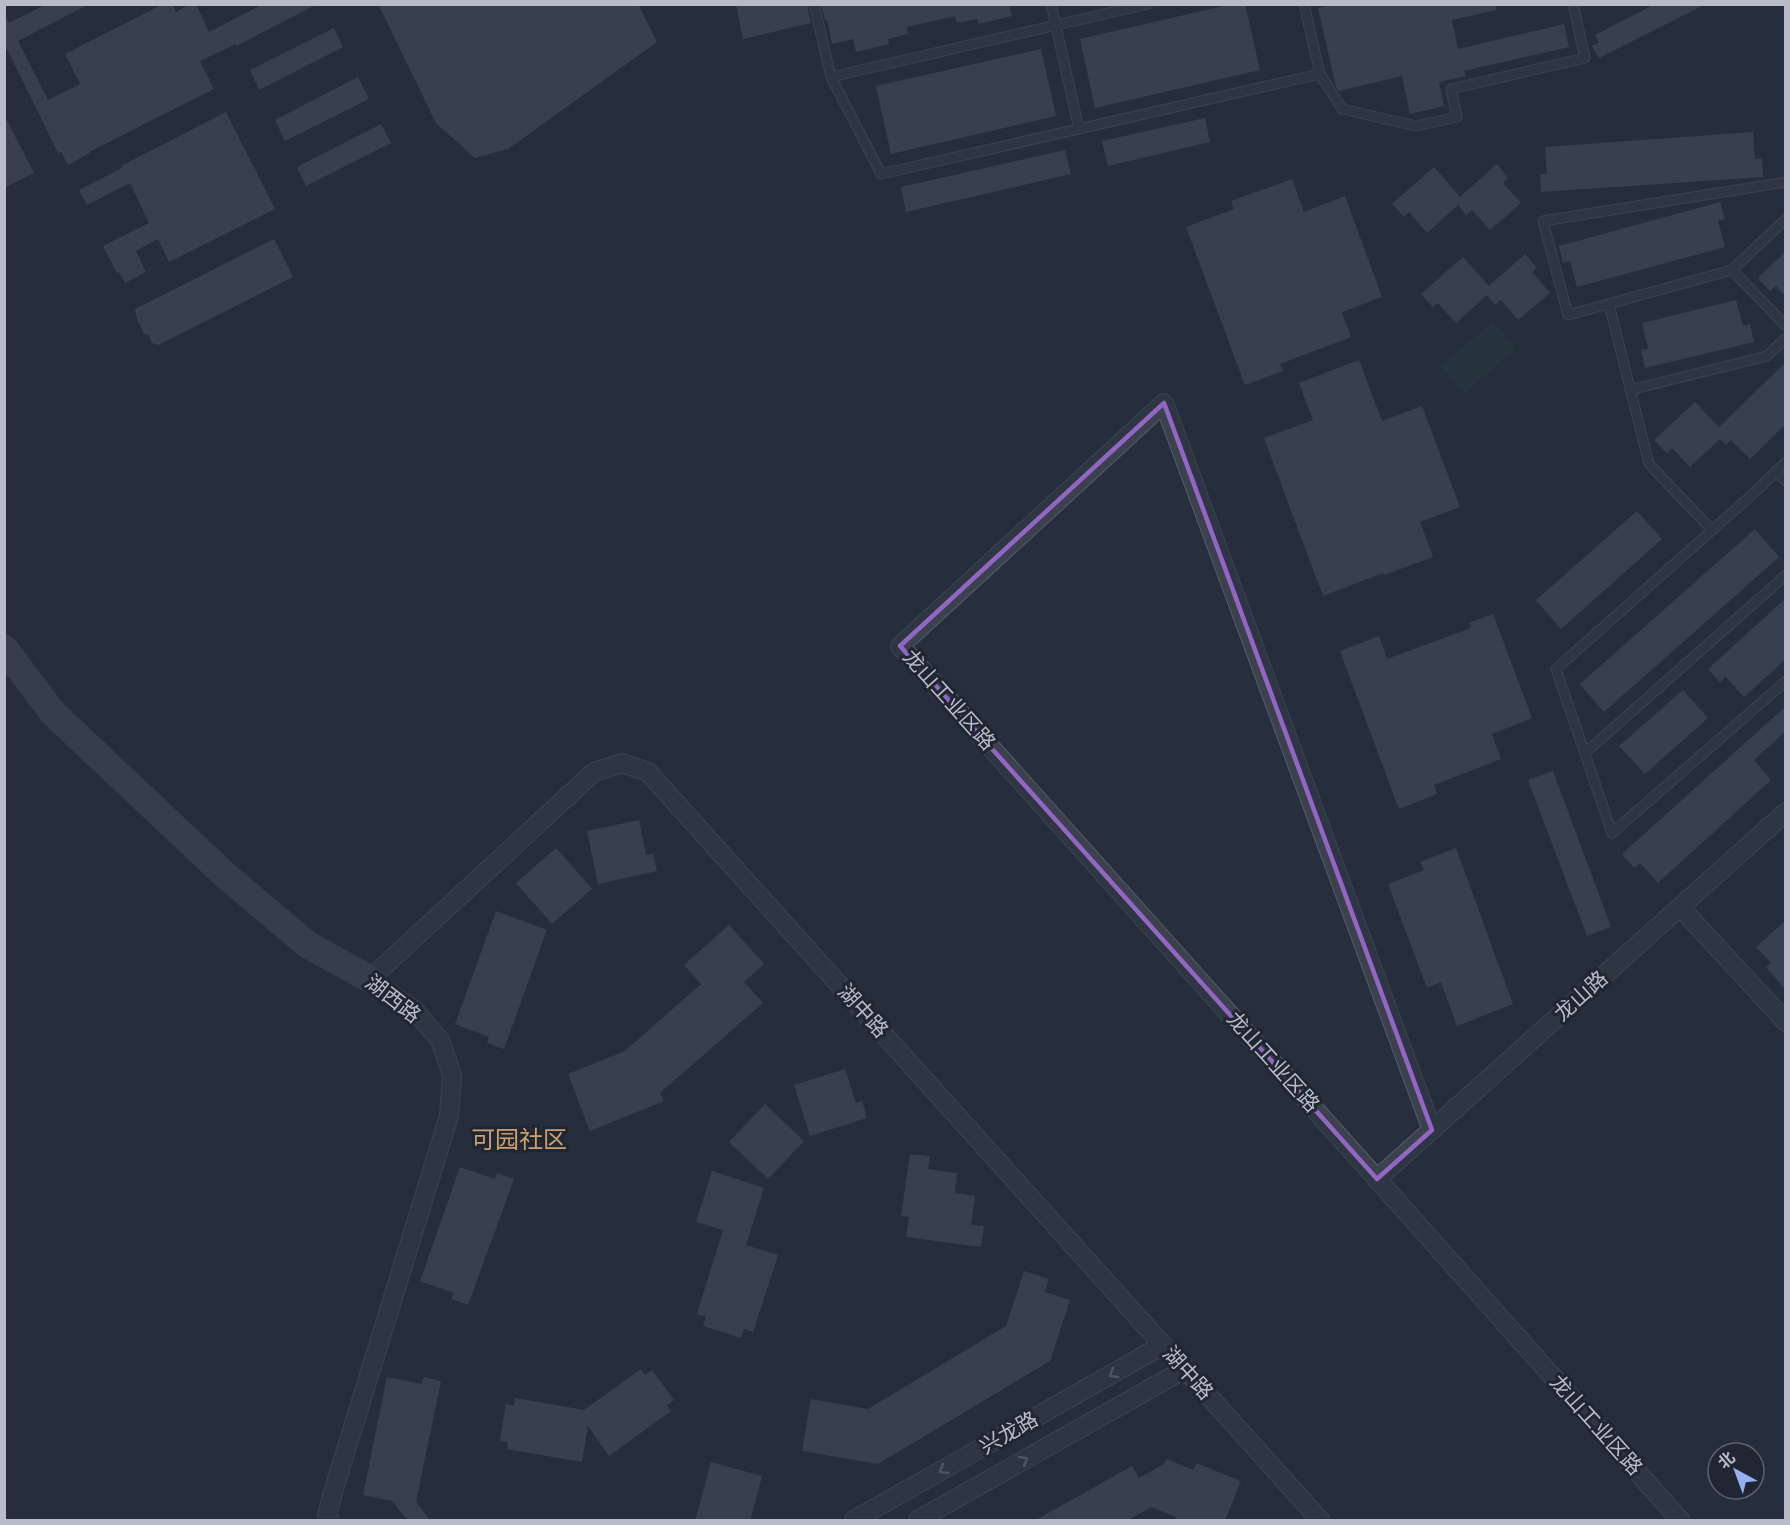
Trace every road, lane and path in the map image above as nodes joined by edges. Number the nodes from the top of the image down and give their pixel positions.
1 (814, 4) edge
2 (1051, 4) edge
3 (1148, 4) edge
4 (1304, 4) edge
5 (1573, 4) edge
6 (1056, 26) junction
7 (1320, 74) junction
8 (831, 77) junction
9 (1079, 129) junction
10 (1785, 182) edge
11 (1785, 219) edge
12 (1732, 270) junction
13 (1609, 304) junction
14 (1785, 326) edge
15 (1785, 338) edge
16 (1630, 390) junction
17 (1785, 462) edge
18 (1776, 471) junction
19 (1785, 481) edge
20 (1712, 530) junction
21 (1785, 575) edge
22 (4, 648) edge
23 (1785, 681) edge
24 (1585, 753) junction
25 (1785, 812) edge
26 (1680, 907) junction
27 (370, 979) junction
28 (1785, 1022) edge
29 (1432, 1130) junction
30 (1377, 1179) junction
31 (1163, 1345) junction
32 (1185, 1369) junction
33 (330, 1521) edge
34 (854, 1521) edge
35 (918, 1521) edge
36 (1320, 1521) edge
37 (1680, 1521) edge

1 - 8 lane
2 - 6 lane
3 - 6 lane
4 - 7 lane
5 - 7 lane
6 - 8 lane
6 - 9 lane
7 - 9 lane
8 - 9 lane
10 - 13 lane
11 - 12 lane
12 - 13 lane
12 - 14 lane
13 - 16 lane
15 - 16 lane
16 - 20 lane
17 - 18 lane
18 - 19 lane
18 - 20 lane
20 - 24 lane
21 - 24 lane
22 - 27 street, 湖西路
23 - 24 lane
25 - 26 street, 龙山路
26 - 28 street
26 - 29 street, 龙山路
27 - 31 street, 湖中路
27 - 33 street, 湖西路
29 - 30 street, 龙山路
29 - 30 street, 龙山工业区路
30 - 37 street, 龙山工业区路
31 - 32 street, 湖中路
31 -> 34 street, 兴龙路
35 -> 32 street, 兴龙路
32 - 36 street, 湖中路

